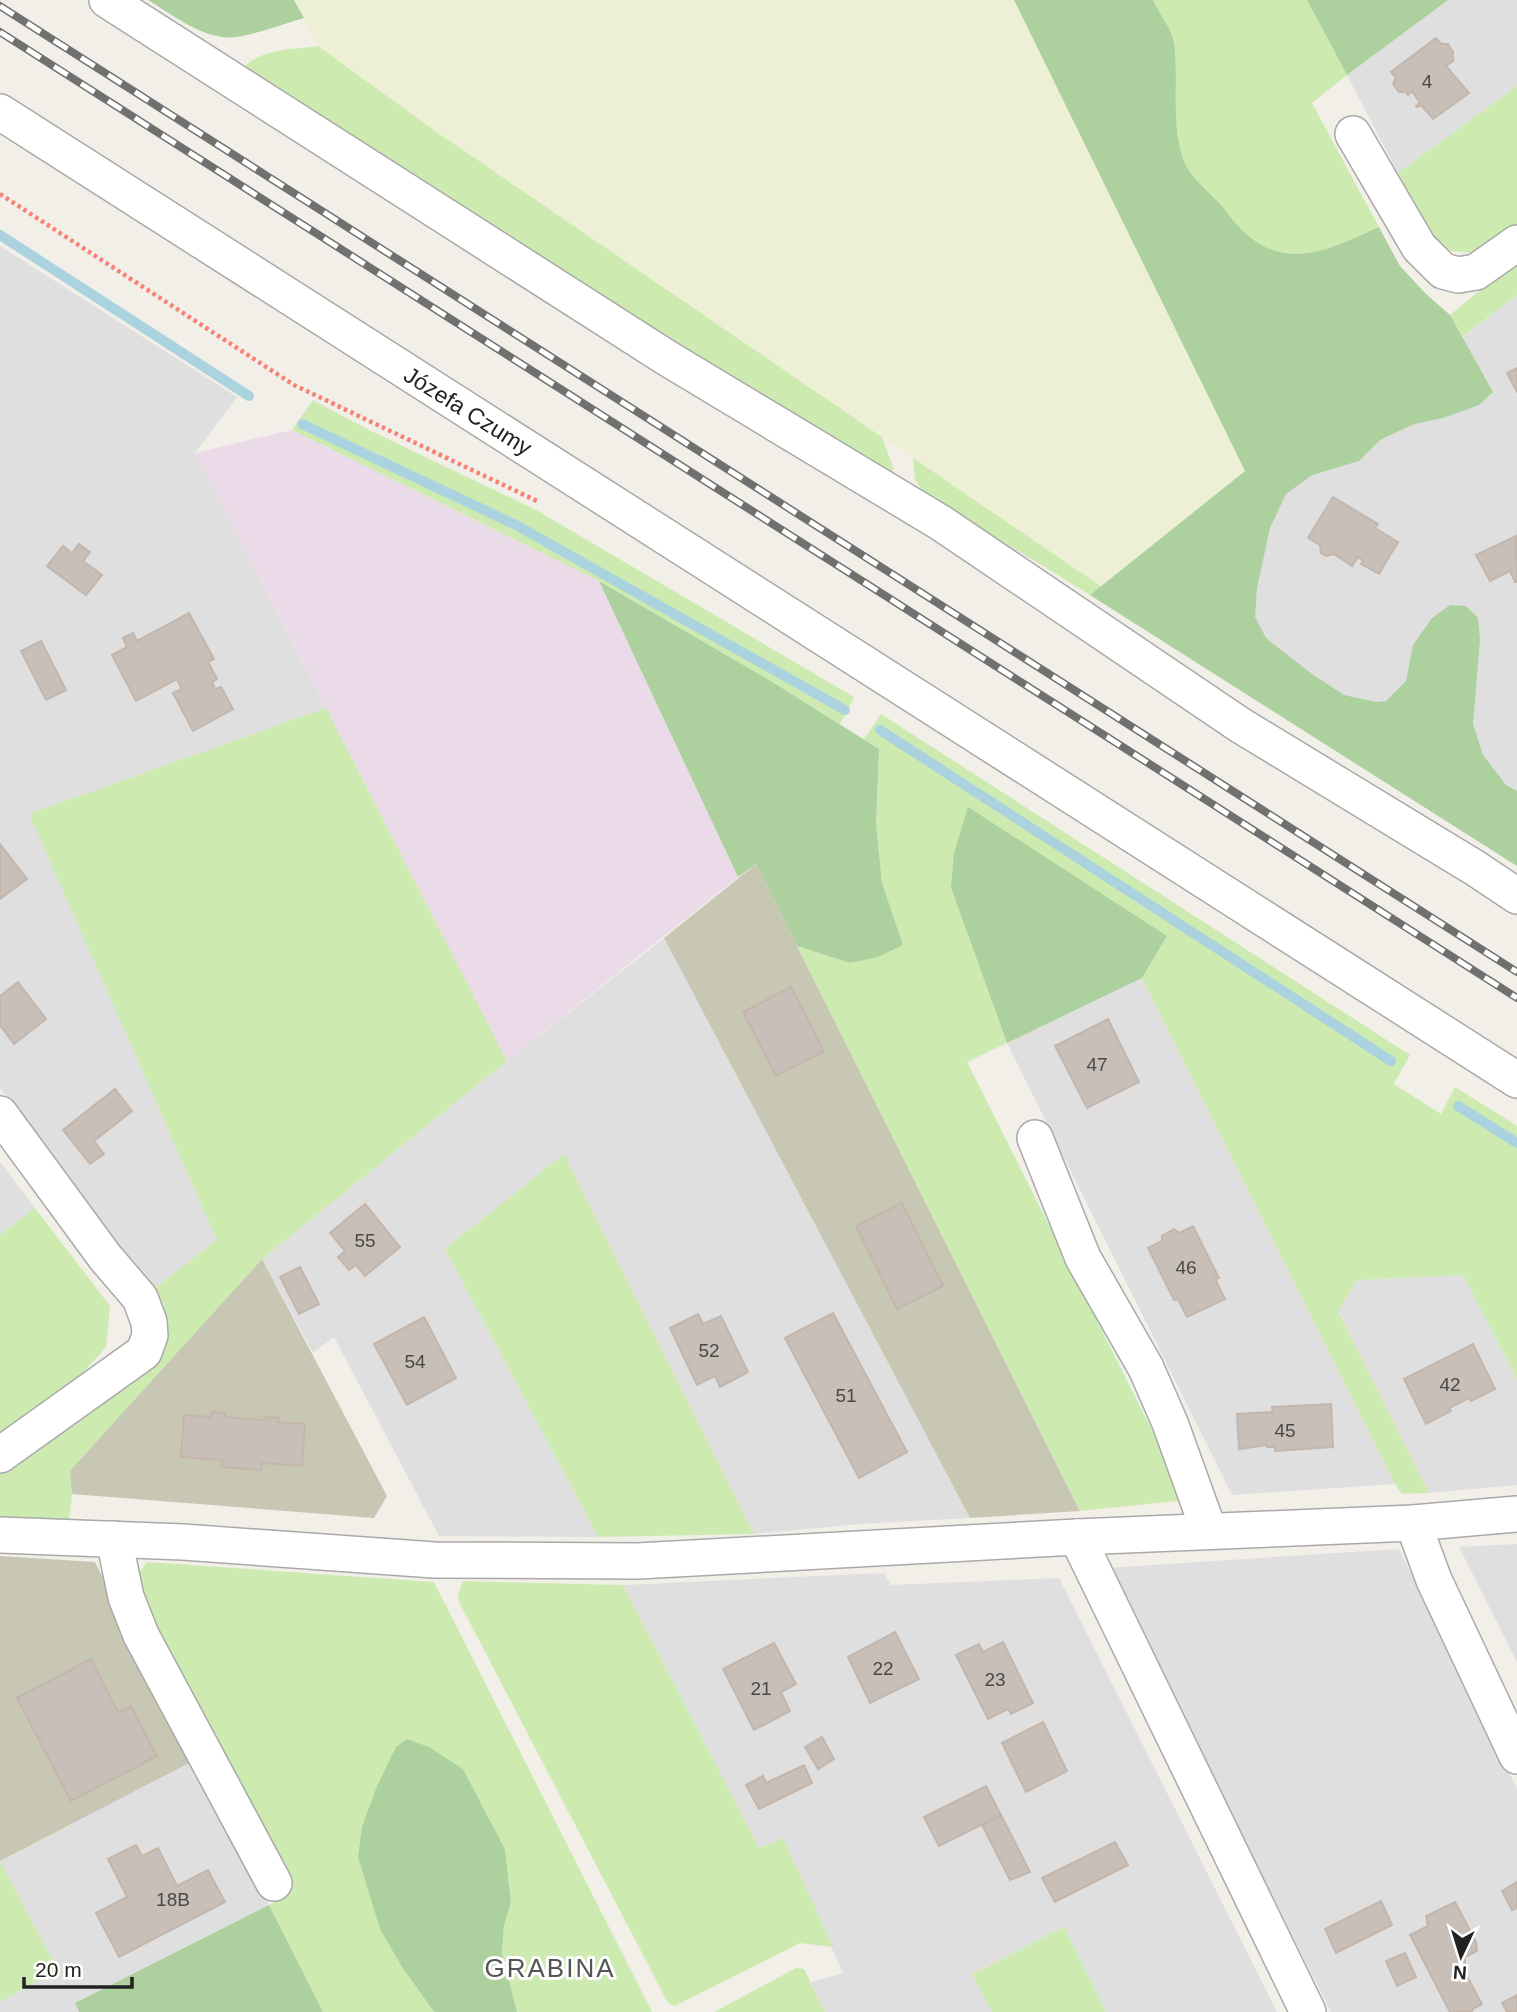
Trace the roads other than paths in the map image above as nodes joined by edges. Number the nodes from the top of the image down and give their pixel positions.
1 (107, 0) edge
2 (0, 112) edge
3 (1353, 134) dead end
4 (1517, 243) edge
5 (1517, 896) edge
6 (1517, 1080) edge
7 (0, 1114) edge
8 (1035, 1138) dead end
9 (0, 1455) edge
10 (1517, 1514) edge
11 (1413, 1523) junction
12 (1209, 1531) junction
13 (0, 1535) edge
14 (1077, 1537) junction
15 (114, 1539) junction
16 (1517, 1756) edge
17 (274, 1883) dead end
18 (1308, 2012) edge

1 - 5 street
2 - 6 street, Józefa Czumy
3 - 4 street
7 - 9 street
8 - 12 street
10 - 11 street
11 - 12 street
11 - 16 street
12 - 14 street
13 - 15 street
14 - 15 street
14 - 18 street
15 - 17 street

